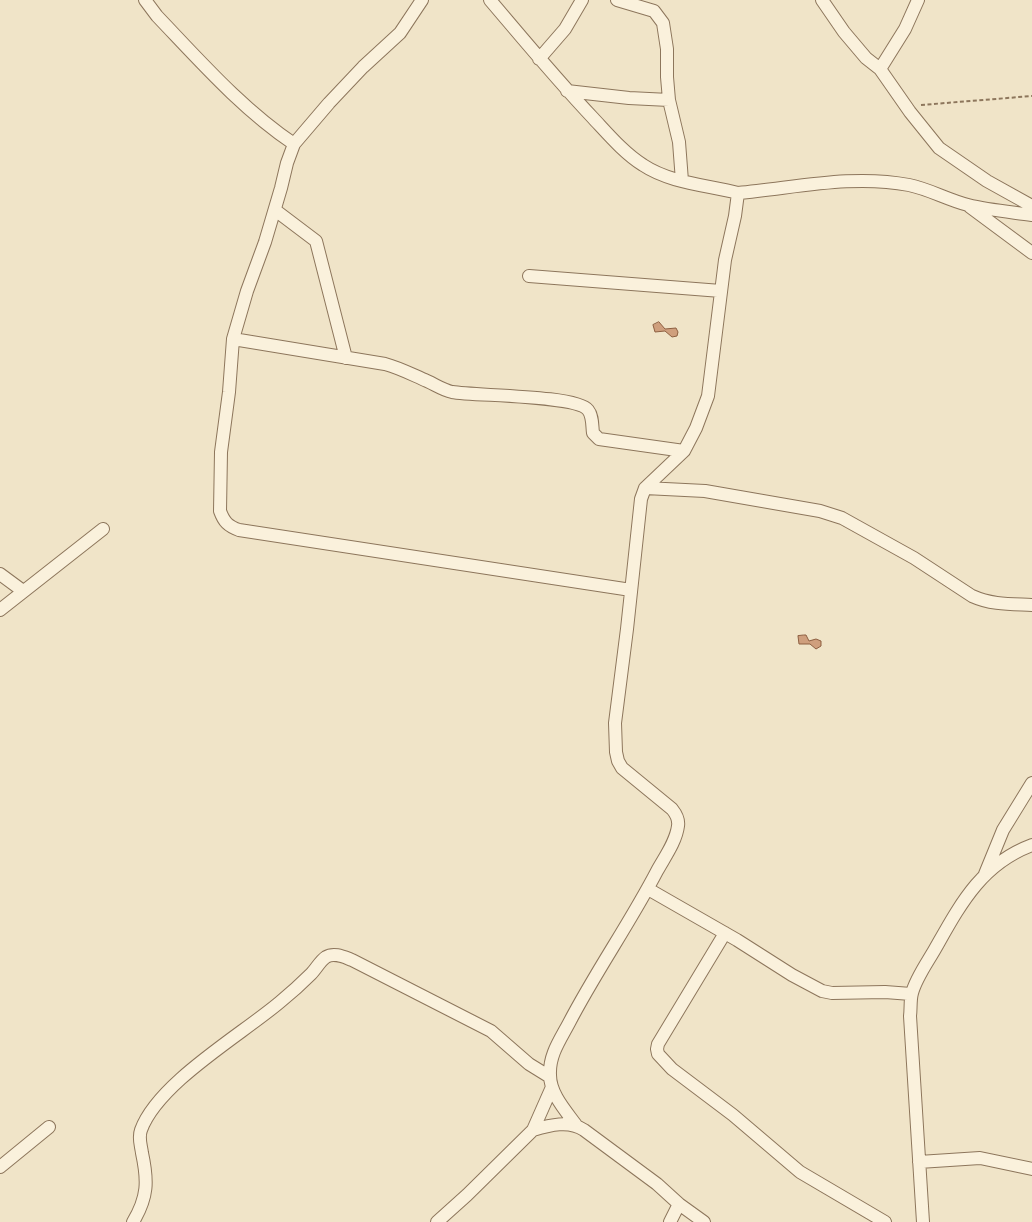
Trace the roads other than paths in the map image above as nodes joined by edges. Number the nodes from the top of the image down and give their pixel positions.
1 (145, 0) edge
2 (422, 0) edge
3 (490, 0) edge
4 (582, 0) edge
5 (617, 0) edge
6 (822, 0) edge
7 (918, 0) edge
8 (539, 59) junction
9 (880, 68) junction
10 (567, 91) junction
11 (669, 100) junction
12 (294, 144) junction
13 (682, 181) junction
14 (738, 193) junction
15 (968, 205) junction
16 (1032, 206) edge
17 (275, 210) junction
18 (1032, 215) edge
19 (1032, 253) edge
20 (529, 276) dead end
21 (721, 291) junction
22 (233, 338) junction
23 (346, 358) junction
24 (684, 451) junction
25 (645, 488) junction
26 (103, 529) dead end
27 (0, 574) edge
28 (631, 590) junction
29 (23, 591) junction
30 (1032, 605) edge
31 (0, 610) edge
32 (1032, 783) edge
33 (1032, 845) edge
34 (984, 877) junction
35 (648, 889) junction
36 (725, 933) junction
37 (911, 994) junction
38 (551, 1082) junction
39 (576, 1125) junction
40 (48, 1127) dead end
41 (533, 1130) junction
42 (920, 1162) junction
43 (0, 1167) edge
44 (1032, 1169) edge
45 (679, 1204) junction
46 (133, 1222) edge
47 (437, 1222) edge
48 (670, 1222) edge
49 (704, 1222) edge
50 (885, 1222) edge
51 (923, 1222) edge

1 - 12 street
2 - 12 street
3 - 8 street
4 - 8 street
5 - 11 street
6 - 9 street
7 - 9 street
8 - 10 street
9 - 16 street
10 - 11 street
10 - 13 street
11 - 13 street
12 - 17 street
13 - 14 street
14 - 15 street
14 - 21 street
15 - 18 street
15 - 19 street
17 - 22 street
17 - 23 street
20 - 21 street
21 - 24 street
22 - 23 street
22 - 28 street
23 - 24 street
24 - 25 street
25 - 28 street
25 - 30 street
26 - 29 street
27 - 29 street
28 - 35 street
29 - 31 street
32 - 34 street
33 - 34 street
34 - 37 street
35 - 36 street
35 - 38 street
36 - 37 street
36 - 50 street
37 - 42 street
38 - 39 street
38 - 41 street
38 - 46 street
39 - 41 street
39 - 45 street
40 - 43 street
41 - 47 street
42 - 44 street
42 - 51 street
45 - 48 street
45 - 49 street

